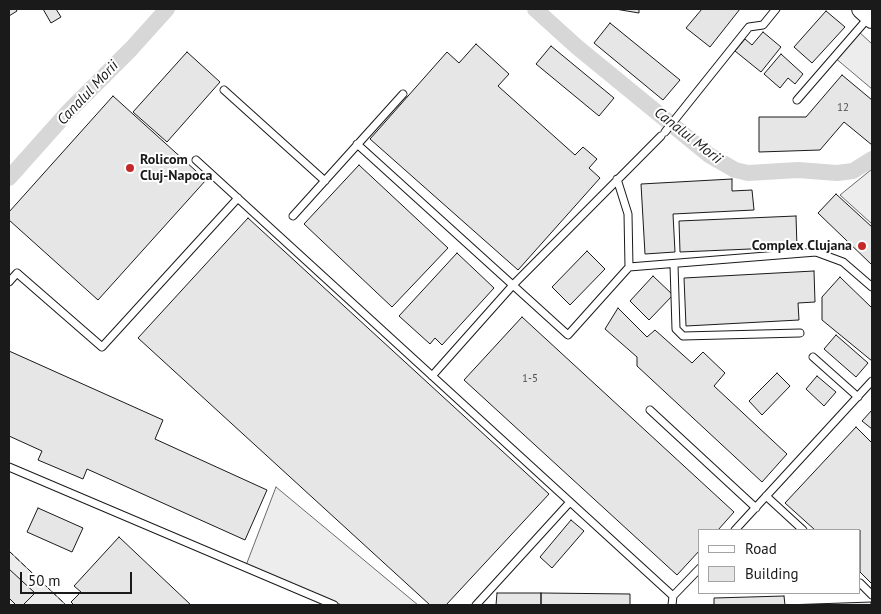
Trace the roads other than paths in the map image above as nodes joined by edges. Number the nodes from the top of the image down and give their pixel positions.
1 (776, 9) edge
2 (867, 15) edge
3 (224, 90) dead end
4 (403, 94) dead end
5 (797, 100) dead end
6 (357, 144) junction
7 (196, 160) dead end
8 (617, 179) junction
9 (325, 181) junction
10 (238, 198) junction
11 (293, 216) dead end
12 (674, 265) junction
13 (629, 267) junction
14 (9, 282) edge
15 (513, 285) junction
16 (872, 287) edge
17 (800, 333) dead end
18 (813, 358) dead end
19 (432, 376) junction
20 (872, 381) edge
21 (858, 397) junction
22 (650, 410) dead end
23 (9, 467) edge
24 (766, 496) junction
25 (570, 502) junction
26 (756, 508) junction
27 (736, 529) edge
28 (802, 529) edge
29 (698, 570) edge
30 (861, 584) edge
31 (872, 595) edge
32 (673, 596) junction
33 (334, 605) edge
34 (476, 605) edge
35 (672, 605) edge

1 - 8 lane
2 - 5 lane
3 - 9 lane
4 - 6 lane
6 - 9 lane
6 - 15 lane
7 - 10 lane
8 - 13 lane
8 - 15 lane
9 - 11 lane
10 - 14 lane
10 - 19 lane
12 - 13 lane
12 - 16 lane
12 - 17 lane
13 - 15 lane
15 - 19 lane
18 - 21 lane
19 - 25 lane
20 - 21 lane
21 - 24 lane
22 - 26 lane
23 - 33 lane
24 - 26 lane
24 - 28 lane
25 - 32 lane
25 - 34 lane
26 - 27 lane
29 - 32 lane
30 - 31 lane
32 - 35 lane

